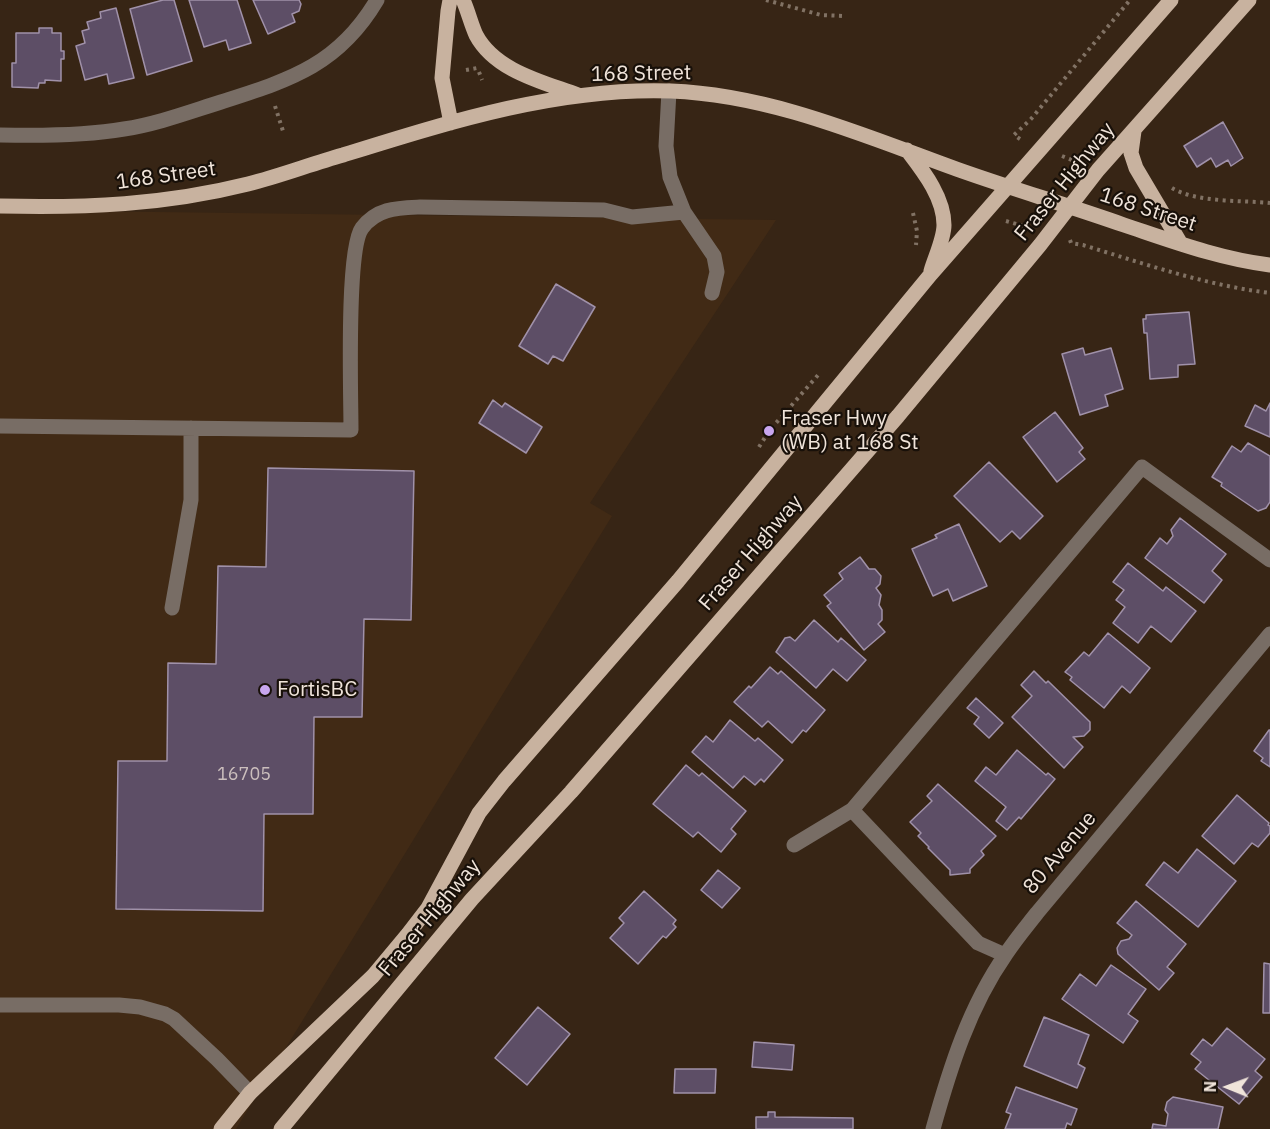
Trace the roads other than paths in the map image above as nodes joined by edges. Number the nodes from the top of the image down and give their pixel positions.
1 (377, 0) edge
2 (450, 0) edge
3 (464, 0) edge
4 (1171, 0) edge
5 (1249, 0) edge
6 (669, 91) junction
7 (581, 96) junction
8 (451, 123) junction
9 (1134, 131) junction
10 (0, 135) edge
11 (907, 150) junction
12 (1007, 186) junction
13 (0, 206) edge
14 (1070, 207) junction
15 (684, 212) junction
16 (1181, 244) junction
17 (1270, 265) edge
18 (931, 274) junction
19 (712, 292) dead end
20 (0, 426) edge
21 (192, 428) junction
22 (1270, 560) edge
23 (172, 608) dead end
24 (1270, 634) edge
25 (852, 810) junction
26 (794, 845) dead end
27 (1005, 955) junction
28 (0, 1005) edge
29 (250, 1093) junction
30 (222, 1129) edge
31 (280, 1129) edge
32 (933, 1129) edge

1 - 10 street
2 - 8 main road
3 - 7 main road
4 - 12 main road, Fraser Highway
5 - 9 main road, Fraser Highway
6 - 7 main road, 168 Street
6 - 11 main road, 168 Street
6 - 15 street
7 - 8 main road, 168 Street
8 - 13 main road, 168 Street
9 - 14 main road, Fraser Highway
9 - 16 main road
11 - 12 main road, 168 Street
11 - 18 main road
12 - 14 main road, 168 Street
12 - 18 main road, Fraser Highway
14 - 16 main road, 168 Street
14 - 31 main road, Fraser Highway
15 - 19 street
15 - 21 street
16 - 17 main road, 168 Street
18 - 29 main road, Fraser Highway
20 - 21 street
21 - 23 street
22 - 25 street
24 - 27 street, 80 Avenue
25 - 26 street
25 - 27 street
27 - 32 street, 80 Avenue
28 - 29 street
29 - 30 main road, Fraser Highway

